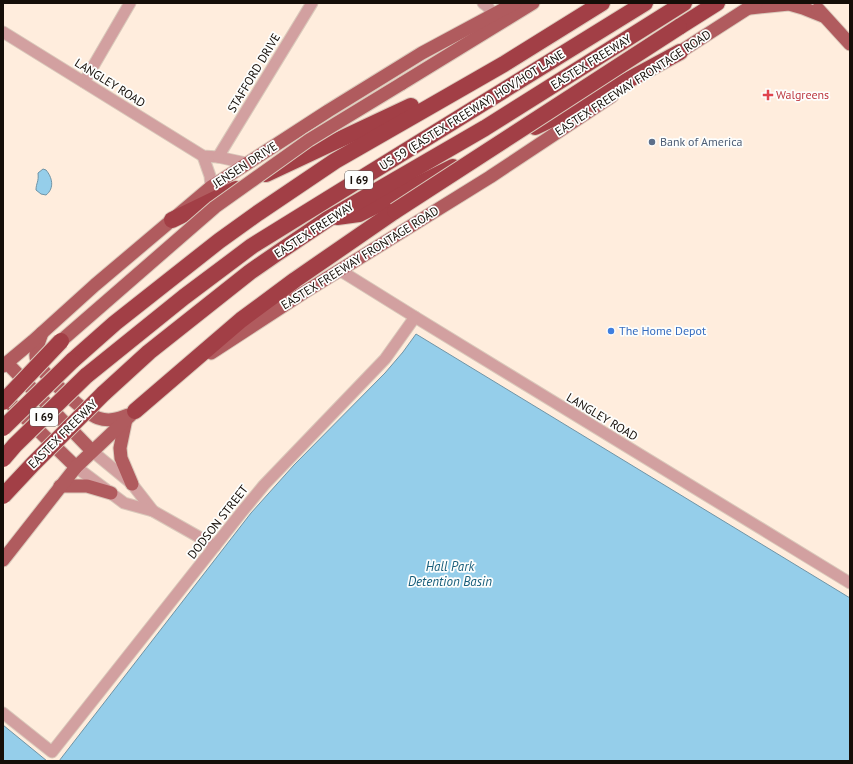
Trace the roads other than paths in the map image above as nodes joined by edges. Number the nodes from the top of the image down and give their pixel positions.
1 (130, 3) edge
2 (312, 3) edge
3 (483, 3) edge
4 (515, 3) edge
5 (534, 3) edge
6 (602, 3) edge
7 (645, 3) edge
8 (684, 3) edge
9 (717, 3) edge
10 (813, 3) edge
11 (753, 4) edge
12 (494, 15) junction
13 (823, 16) junction
14 (3, 32) edge
15 (850, 44) edge
16 (680, 52) junction
17 (504, 64) junction
18 (84, 82) junction
19 (203, 156) junction
20 (218, 157) junction
21 (246, 163) junction
22 (211, 187) junction
23 (328, 219) junction
24 (172, 220) junction
25 (341, 271) junction
26 (415, 317) junction
27 (42, 333) junction
28 (61, 341) junction
29 (4, 363) edge
30 (3, 391) edge
31 (3, 396) edge
32 (3, 402) edge
33 (131, 414) junction
34 (3, 428) edge
35 (92, 451) junction
36 (3, 459) edge
37 (76, 467) junction
38 (132, 484) junction
39 (60, 486) junction
40 (111, 493) junction
41 (3, 496) edge
42 (153, 511) junction
43 (215, 546) junction
44 (3, 560) edge
45 (850, 583) edge
46 (3, 713) edge

1 - 18 street
2 - 20 street, STAFFORD DRIVE
3 - 12 street
4 - 12 main road, JENSEN DRIVE
5 - 28 main road, bridge
6 - 17 highway, I 69
7 - 36 highway, US 59 (EASTEX FREEWAY) HOV/HOT LANE / I 69, bridge
8 - 23 highway, EASTEX FREEWAY / I 69
9 - 33 highway, bridge
10 - 13 main road
11 - 13 main road
11 - 16 main road, EASTEX FREEWAY FRONTAGE ROAD
12 - 21 main road, JENSEN DRIVE
13 - 15 main road
14 - 18 street, LANGLEY ROAD
16 - 23 highway
16 - 25 main road, EASTEX FREEWAY FRONTAGE ROAD
17 - 24 highway
17 - 34 highway, I 69, bridge
18 - 19 street, LANGLEY ROAD
19 - 20 street, LANGLEY ROAD
19 - 22 street
20 - 21 street, LANGLEY ROAD
21 - 22 main road, JENSEN DRIVE
22 - 24 main road, JENSEN DRIVE
23 - 41 highway, EASTEX FREEWAY / I 69, bridge
24 - 27 main road, JENSEN DRIVE
25 - 26 street, LANGLEY ROAD
25 - 33 main road, EASTEX FREEWAY FRONTAGE ROAD
26 - 43 street, DODSON STREET
26 - 45 street, LANGLEY ROAD
27 - 29 main road, JENSEN DRIVE
27 - 33 main road
28 - 30 main road, bridge
28 - 32 highway, bridge
29 - 35 main road
31 - 37 main road
33 - 35 main road, EASTEX FREEWAY FRONTAGE ROAD
33 - 38 main road
35 - 37 main road, EASTEX FREEWAY FRONTAGE ROAD
35 - 38 street
37 - 39 main road, EASTEX FREEWAY FRONTAGE ROAD
37 - 40 street
38 - 42 street
39 - 40 main road
39 - 44 main road, EASTEX FREEWAY FRONTAGE ROAD
40 - 42 street
42 - 43 street
43 - 46 street, DODSON STREET

